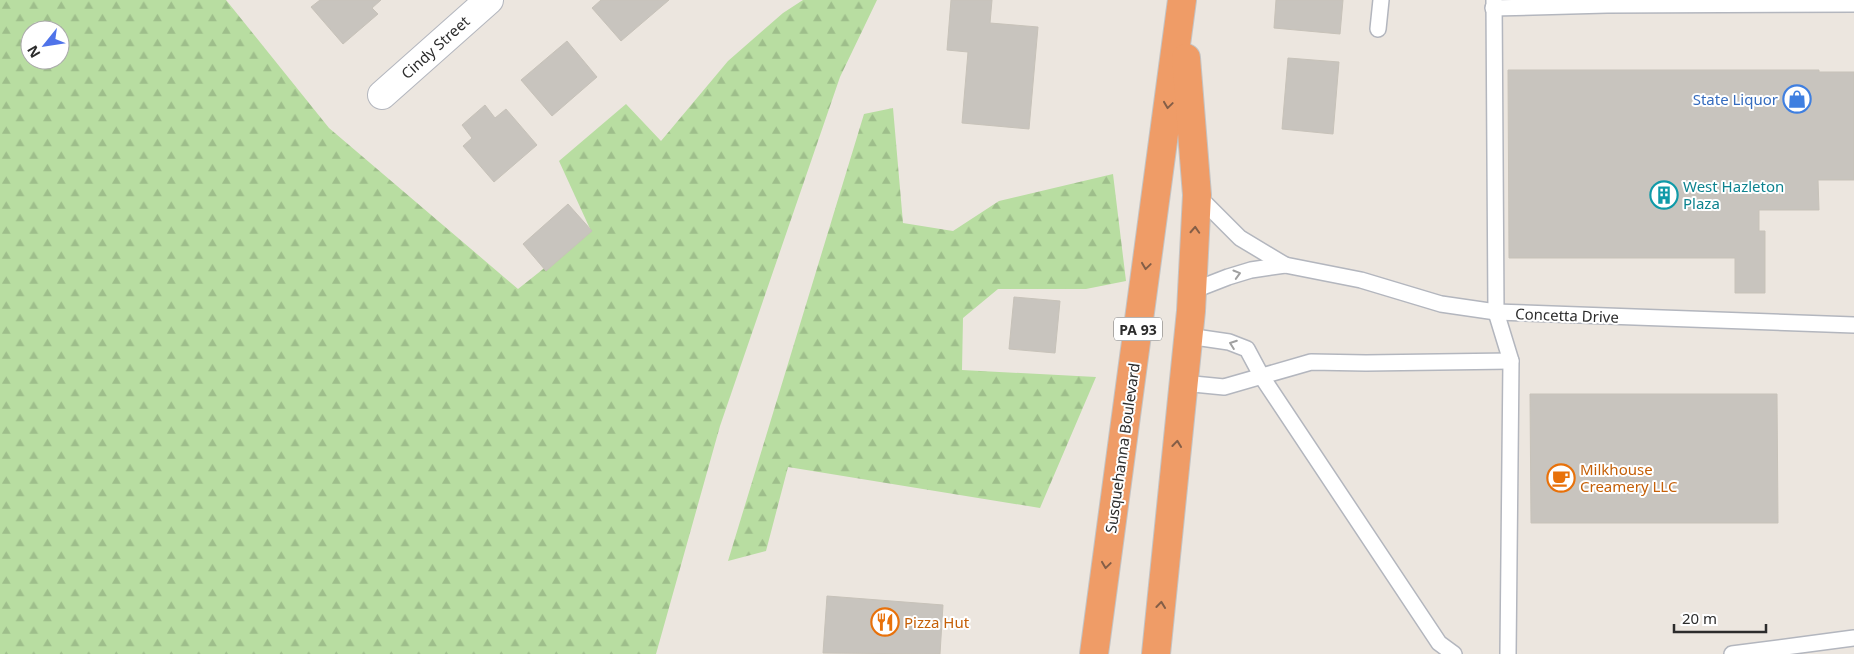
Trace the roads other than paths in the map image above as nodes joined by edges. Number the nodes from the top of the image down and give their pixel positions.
1 (489, 0) edge
2 (1381, 0) edge
3 (1182, 2) edge
4 (1607, 2) edge
5 (1692, 2) edge
6 (1793, 2) edge
7 (1494, 4) edge
8 (1854, 4) edge
9 (1378, 29) dead end
10 (382, 95) dead end
11 (1197, 195) junction
12 (1285, 265) junction
13 (1192, 291) junction
14 (1496, 312) junction
15 (1854, 325) edge
16 (1188, 336) junction
17 (1511, 361) junction
18 (1262, 377) junction
19 (1183, 383) junction
20 (1854, 638) edge
21 (1094, 654) edge
22 (1156, 654) edge
23 (1454, 654) edge
24 (1508, 654) edge
25 (1732, 654) edge

1 - 10 street, Cindy Street
2 - 9 lane
3 - 11 highway, Susquehanna Boulevard / PA 93
3 -> 21 highway, Susquehanna Boulevard / PA 93
4 - 5 lane
4 - 7 lane
5 - 6 lane
6 - 8 lane
7 - 14 lane
11 - 12 lane, Concetta Drive
13 -> 11 highway, Susquehanna Boulevard / PA 93
13 -> 12 lane, Concetta Drive
12 - 14 lane, Concetta Drive
13 - 16 highway, Susquehanna Boulevard / PA 93
14 - 15 lane, Concetta Drive
14 - 17 lane
18 -> 16 lane
16 - 19 highway, Susquehanna Boulevard / PA 93
17 - 18 lane
17 - 24 lane
18 - 19 lane
18 - 23 lane
22 -> 19 highway, Susquehanna Boulevard / PA 93
20 - 25 lane

